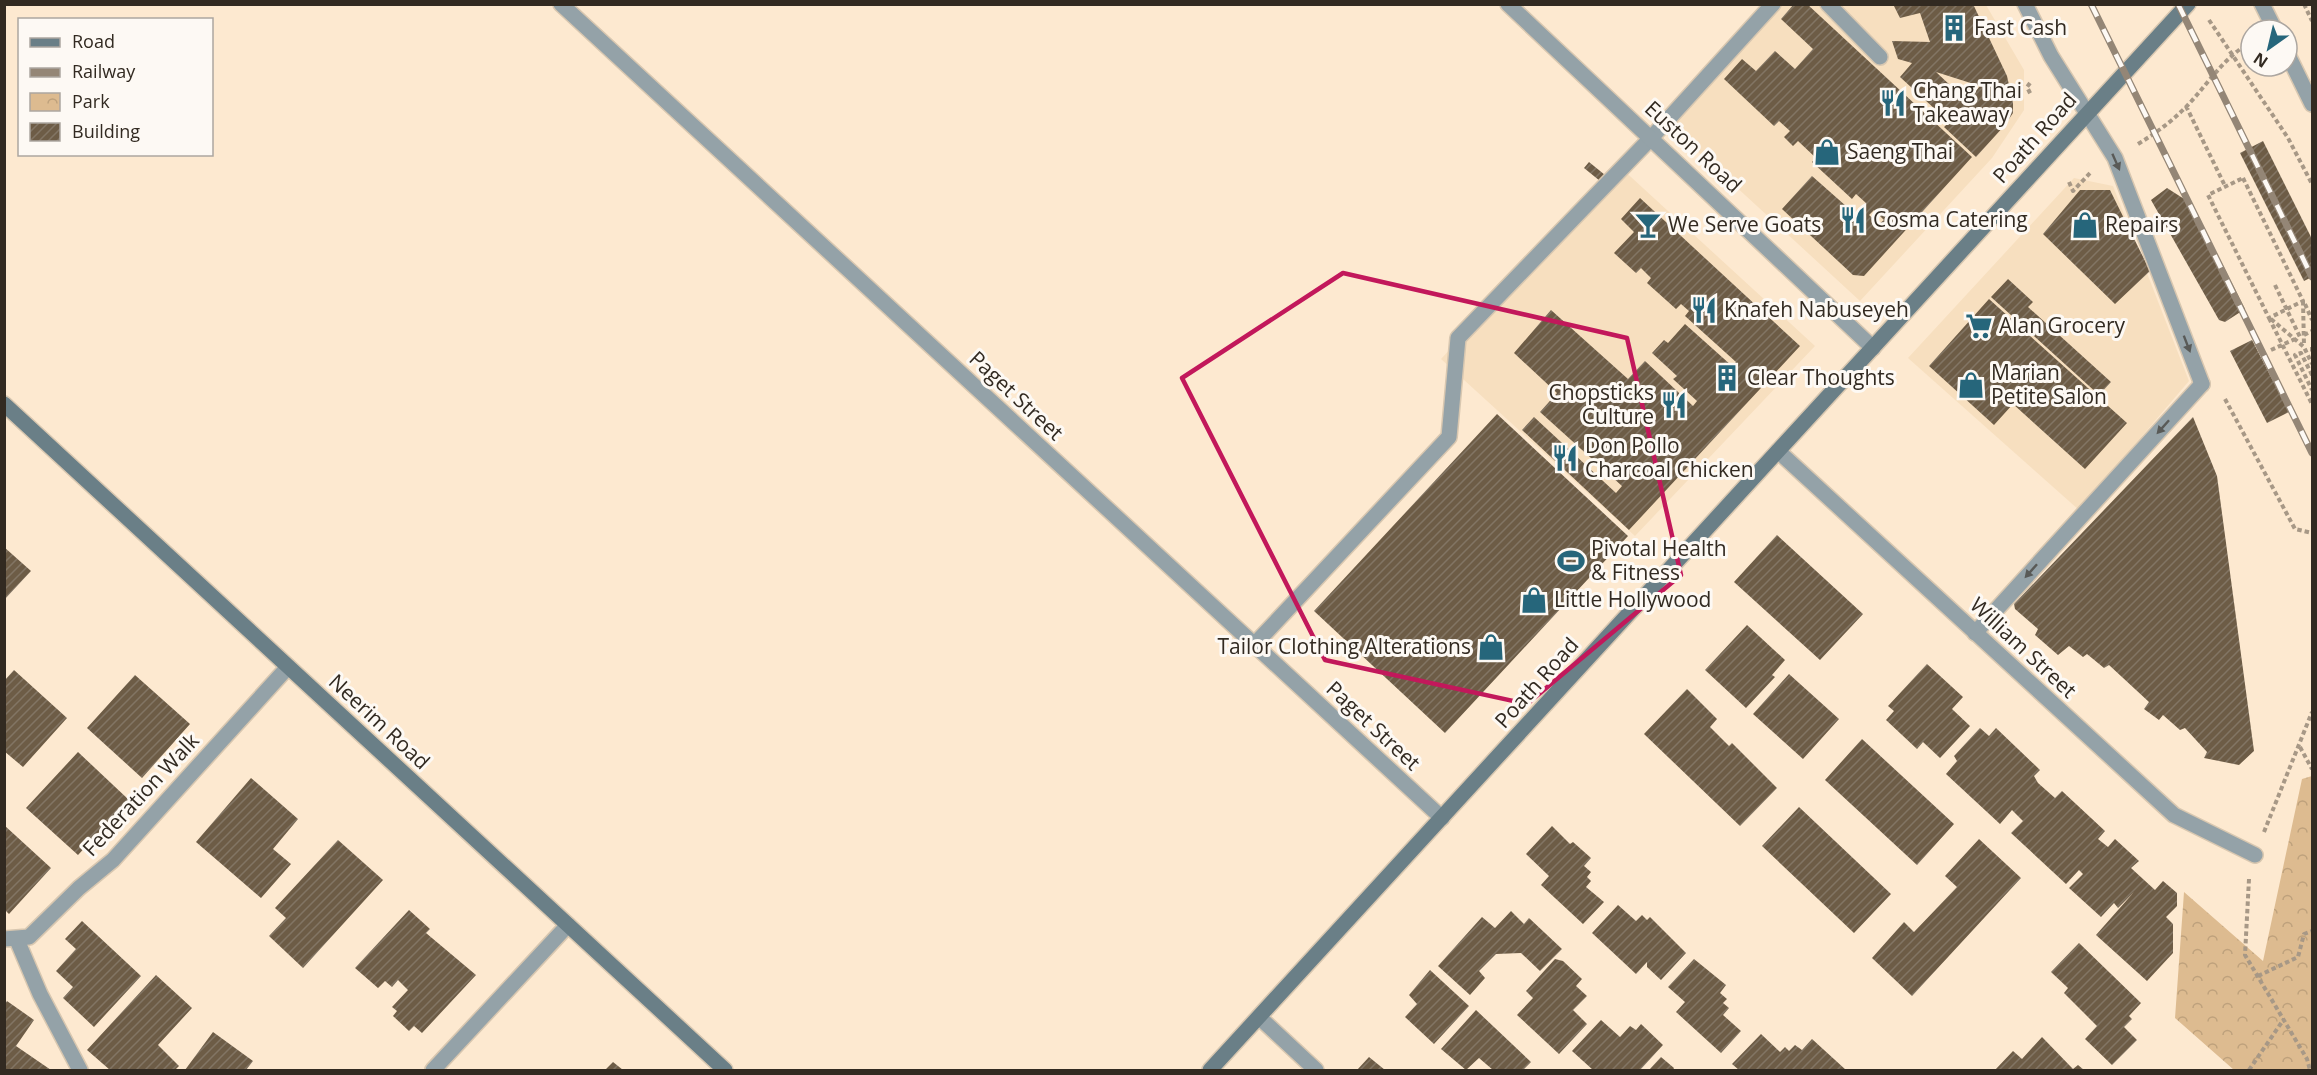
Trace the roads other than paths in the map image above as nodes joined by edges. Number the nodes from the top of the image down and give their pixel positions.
1 (561, 4) edge
2 (1508, 4) edge
3 (1773, 4) edge
4 (1828, 4) edge
5 (2025, 4) edge
6 (2188, 4) edge
7 (2262, 4) edge
8 (2270, 18) edge
9 (1880, 57) dead end
10 (2299, 77) edge
11 (2313, 104) edge
12 (2087, 111) junction
13 (1652, 137) junction
14 (1873, 348) junction
15 (4, 404) edge
16 (1778, 451) junction
17 (1975, 633) junction
18 (1255, 644) junction
19 (288, 667) junction
20 (1442, 818) junction
21 (2255, 855) road end
22 (568, 926) junction
23 (11, 940) edge
24 (1259, 1017) junction
25 (80, 1071) edge
26 (433, 1071) edge
27 (724, 1071) edge
28 (1210, 1071) edge
29 (1316, 1071) edge

1 - 18 street, Paget Street
2 - 13 street, Euston Road
3 - 13 street
4 - 9 street
5 - 12 street
6 - 12 street, Poath Road
7 - 8 street
10 - 11 street
12 - 14 street, Poath Road
12 -> 17 street
13 - 14 street, Euston Road
13 - 18 street
14 - 16 street, Poath Road
15 - 19 street, Neerim Road
16 - 17 street, William Street
16 - 20 street, Poath Road
17 - 21 street, William Street
18 - 20 street, Paget Street
19 - 22 street, Neerim Road
19 - 23 street, Federation Walk
20 - 24 street, Poath Road
22 - 26 street
22 - 27 street, Neerim Road
23 - 25 street, Federation Walk
24 - 28 street, Poath Road
24 - 29 street

